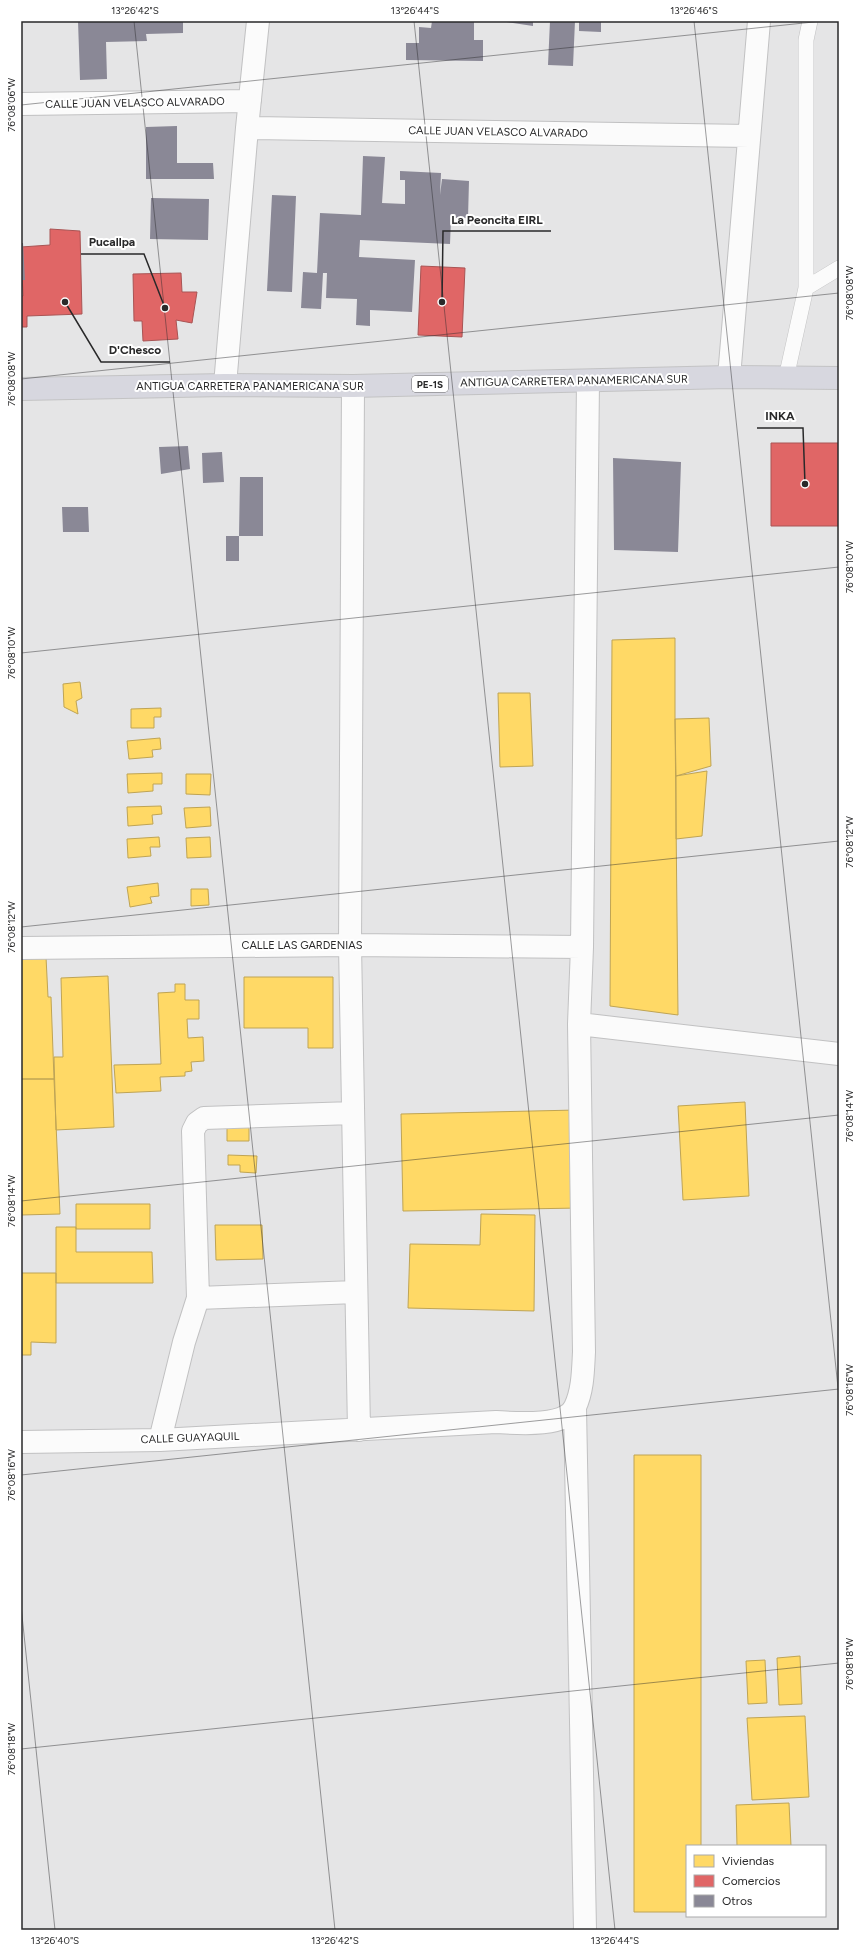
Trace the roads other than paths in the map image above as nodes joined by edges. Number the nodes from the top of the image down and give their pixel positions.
1 (258, 21) edge
2 (759, 21) edge
3 (810, 21) edge
4 (250, 102) junction
5 (21, 104) edge
6 (246, 128) junction
7 (749, 136) junction
8 (839, 268) edge
9 (806, 288) junction
10 (729, 377) junction
11 (786, 378) junction
12 (839, 378) edge
13 (588, 381) junction
14 (225, 385) junction
15 (353, 386) junction
16 (21, 389) edge
17 (350, 945) junction
18 (582, 947) junction
19 (21, 948) edge
20 (580, 1024) junction
21 (839, 1054) edge
22 (354, 1113) junction
23 (356, 1292) junction
24 (198, 1298) junction
25 (575, 1408) junction
26 (359, 1430) junction
27 (160, 1440) junction
28 (21, 1442) edge
29 (585, 1930) edge

1 - 4 street
2 - 7 street
3 - 9 lane
4 - 5 street, CALLE JUAN VELASCO ALVARADO
4 - 6 street
6 - 7 street, CALLE JUAN VELASCO ALVARADO
6 - 14 street
7 - 10 street
8 - 9 lane
9 - 11 lane
10 - 11 highway, ANTIGUA CARRETERA PANAMERICANA SUR / PE-1S
10 - 13 highway, ANTIGUA CARRETERA PANAMERICANA SUR / PE-1S
11 - 12 highway, ANTIGUA CARRETERA PANAMERICANA SUR / PE-1S
13 - 15 highway, ANTIGUA CARRETERA PANAMERICANA SUR / PE-1S
13 - 18 street
14 - 15 highway, ANTIGUA CARRETERA PANAMERICANA SUR / PE-1S
14 - 16 highway, ANTIGUA CARRETERA PANAMERICANA SUR / PE-1S
15 - 17 street
17 - 18 street, CALLE LAS GARDENIAS
17 - 19 street, CALLE LAS GARDENIAS
17 - 22 street
18 - 20 street
20 - 21 street
20 - 25 street
22 - 23 street
22 - 24 street
23 - 24 street
23 - 26 street
24 - 27 street
25 - 26 street, CALLE GUAYAQUIL
25 - 29 street
26 - 27 street, CALLE GUAYAQUIL
27 - 28 street, CALLE GUAYAQUIL

